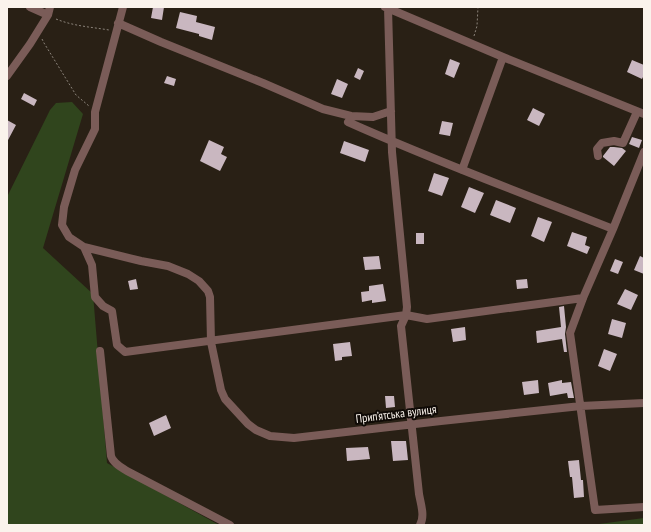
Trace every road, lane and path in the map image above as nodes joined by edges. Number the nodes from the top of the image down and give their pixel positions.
1 (30, 7) edge
2 (50, 7) edge
3 (123, 7) edge
4 (386, 7) edge
5 (478, 7) edge
6 (48, 16) junction
7 (117, 27) junction
8 (39, 29) junction
9 (471, 43) junction
10 (503, 57) junction
11 (7, 76) edge
12 (391, 111) junction
13 (95, 112) junction
14 (641, 113) edge
15 (348, 122) dead end
16 (392, 142) junction
17 (644, 152) edge
18 (598, 156) dead end
19 (462, 170) junction
20 (613, 229) junction
21 (84, 247) junction
22 (583, 298) junction
23 (406, 315) junction
24 (211, 342) junction
25 (100, 352) dead end
26 (644, 403) edge
27 (581, 406) junction
28 (411, 424) junction
29 (644, 507) edge
30 (230, 525) edge
31 (420, 525) edge

1 - 6 street
2 - 6 street
3 - 7 street
4 - 9 street
4 - 12 street
5 - 9 path
6 - 7 path
6 - 8 street
7 - 12 street
7 - 13 street
8 - 11 street
8 - 13 path
9 - 10 street
10 - 14 street
10 - 19 street
12 - 16 street
13 - 21 street
14 - 18 street
15 - 16 street
16 - 19 street
16 - 23 street
17 - 20 street
19 - 20 street
20 - 22 street
21 - 24 street, Прип’ятська вулиця
21 - 24 street
22 - 23 street
22 - 27 street
23 - 24 street
23 - 28 street
24 - 28 street, Прип’ятська вулиця
25 - 30 street
26 - 27 street, Прип’ятська вулиця
27 - 28 street, Прип’ятська вулиця
27 - 29 street
28 - 31 street

